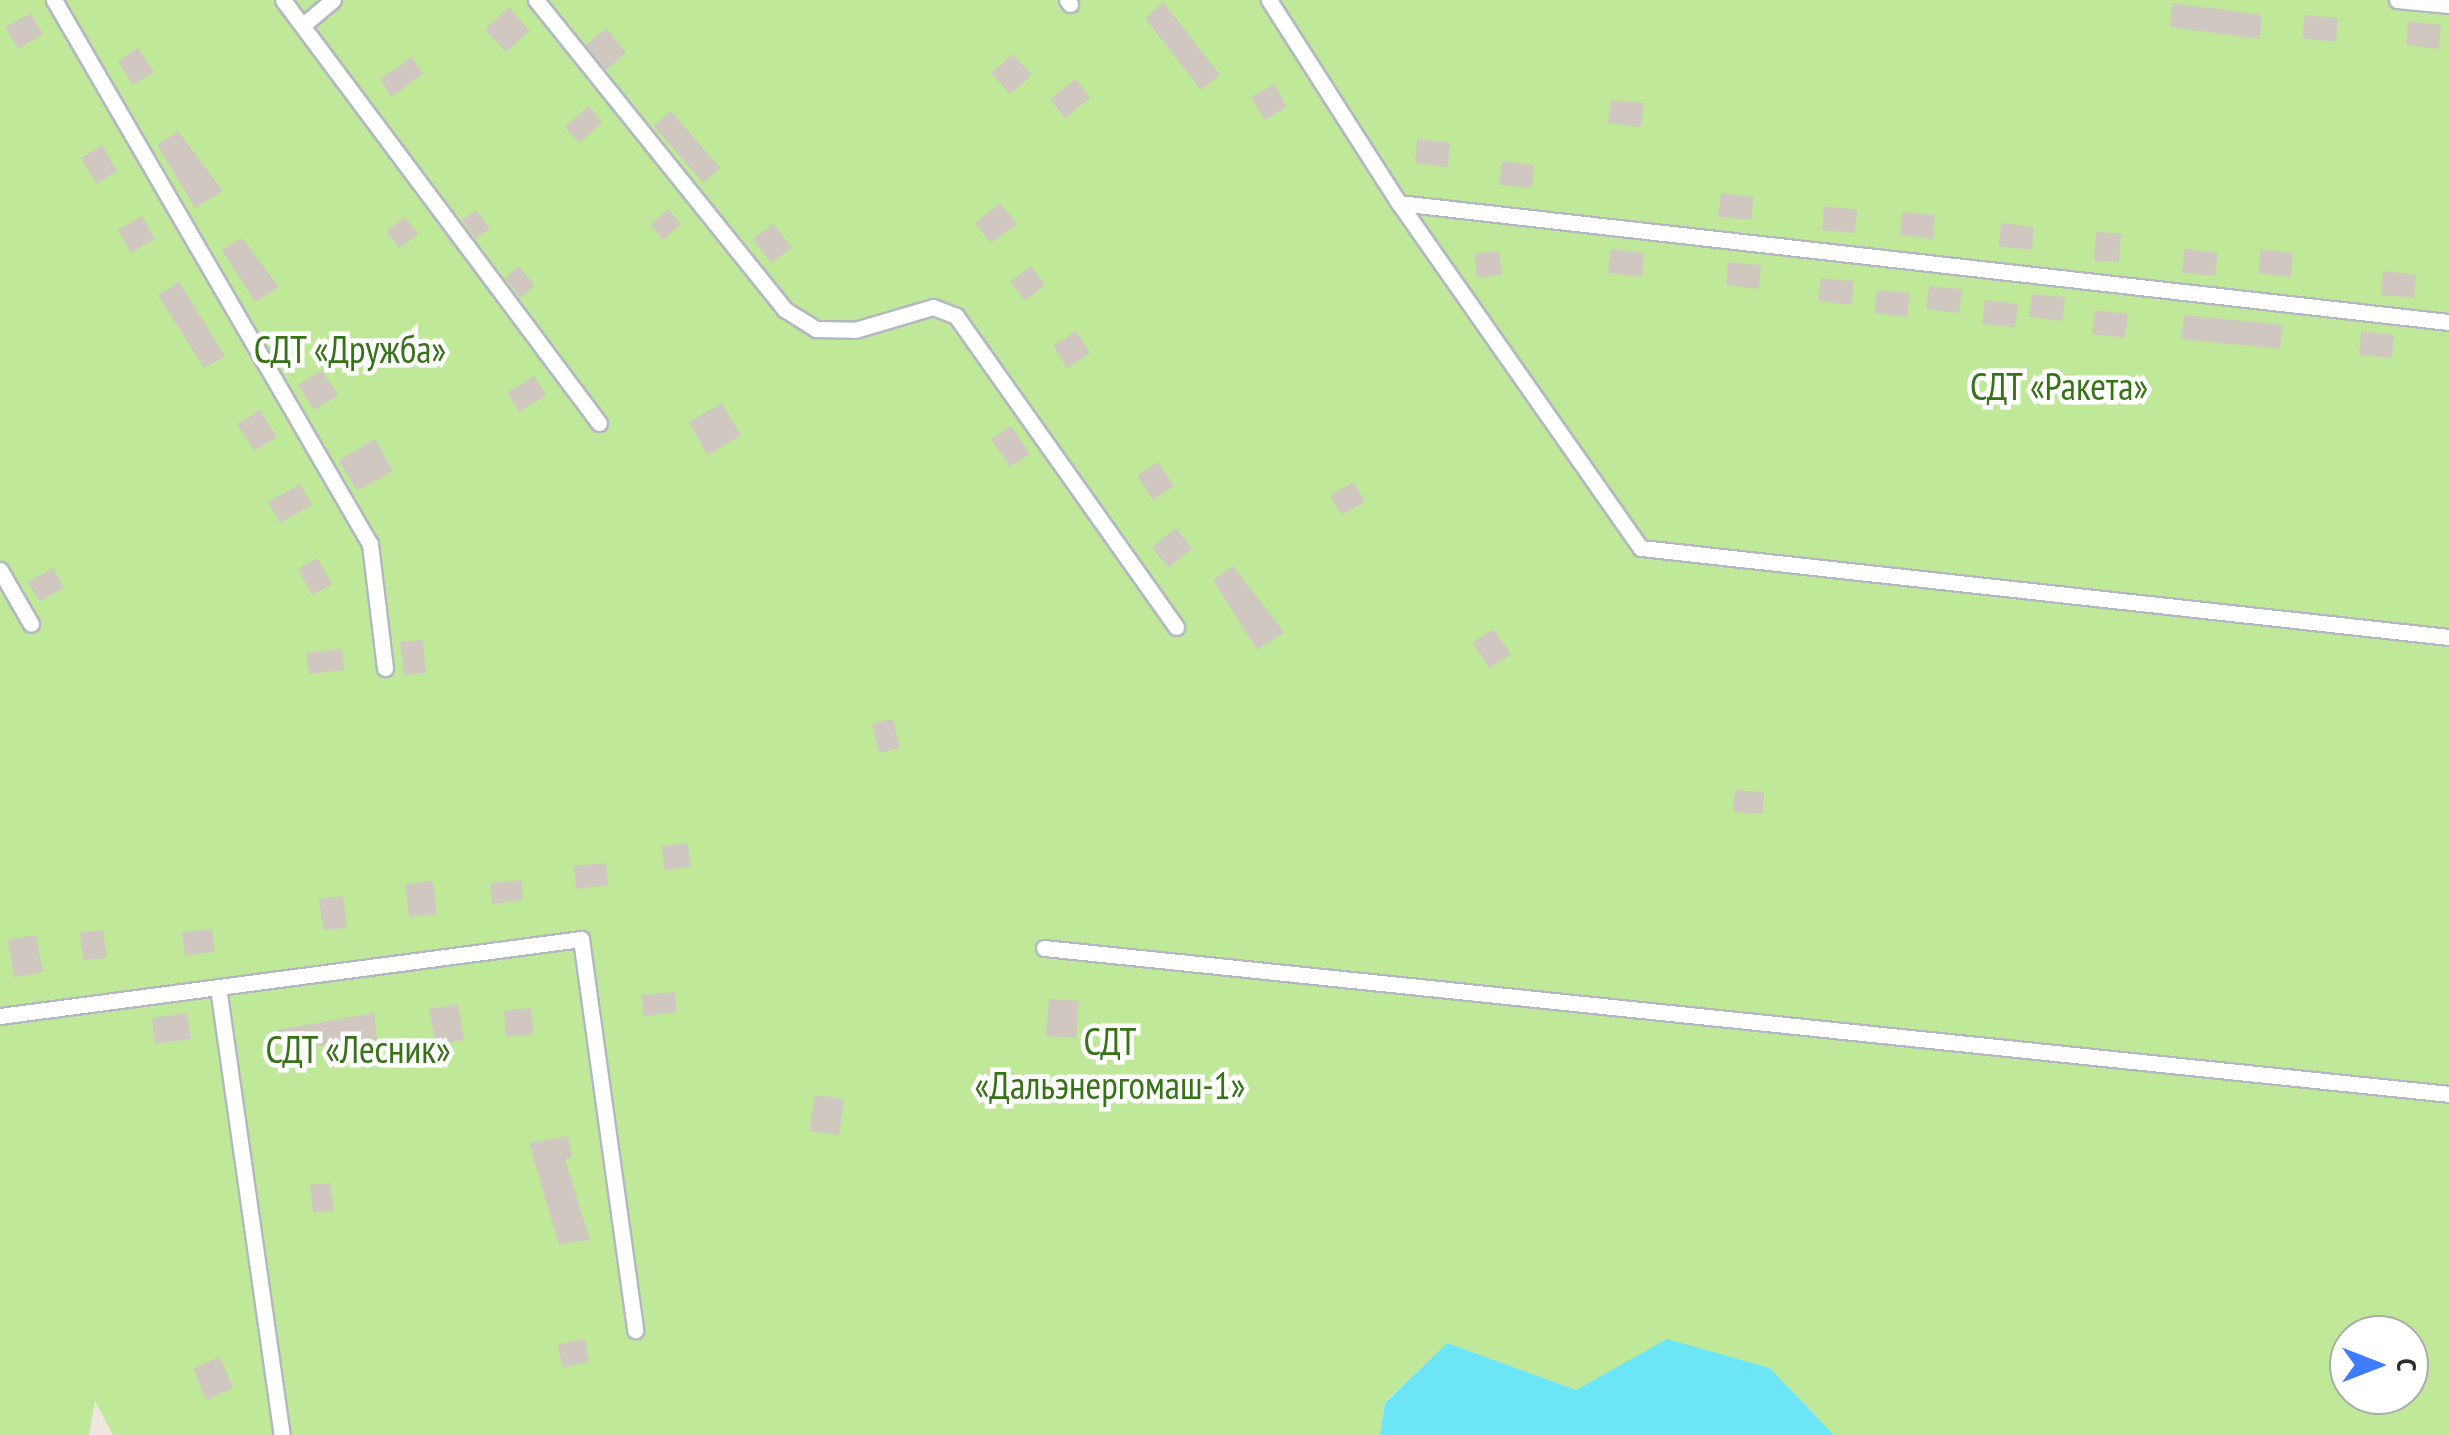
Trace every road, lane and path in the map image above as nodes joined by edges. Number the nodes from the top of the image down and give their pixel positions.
1 (54, 0) edge
2 (283, 0) edge
3 (333, 0) edge
4 (536, 0) edge
5 (1269, 0) edge
6 (2397, 0) edge
7 (2449, 6) edge
8 (303, 25) junction
9 (1399, 203) junction
10 (2449, 322) edge
11 (599, 422) dead end
12 (0, 570) edge
13 (32, 624) dead end
14 (1176, 627) dead end
15 (2449, 637) edge
16 (385, 668) dead end
17 (1044, 948) dead end
18 (218, 987) junction
19 (0, 1016) edge
20 (2449, 1094) edge
21 (635, 1330) dead end
22 (282, 1435) edge

1 - 16 lane
2 - 8 lane
3 - 8 lane
4 - 14 lane
5 - 9 lane
6 - 7 lane
8 - 11 lane
9 - 10 lane
9 - 15 lane
12 - 13 lane
17 - 20 lane
18 - 19 lane
18 - 21 lane
18 - 22 lane

